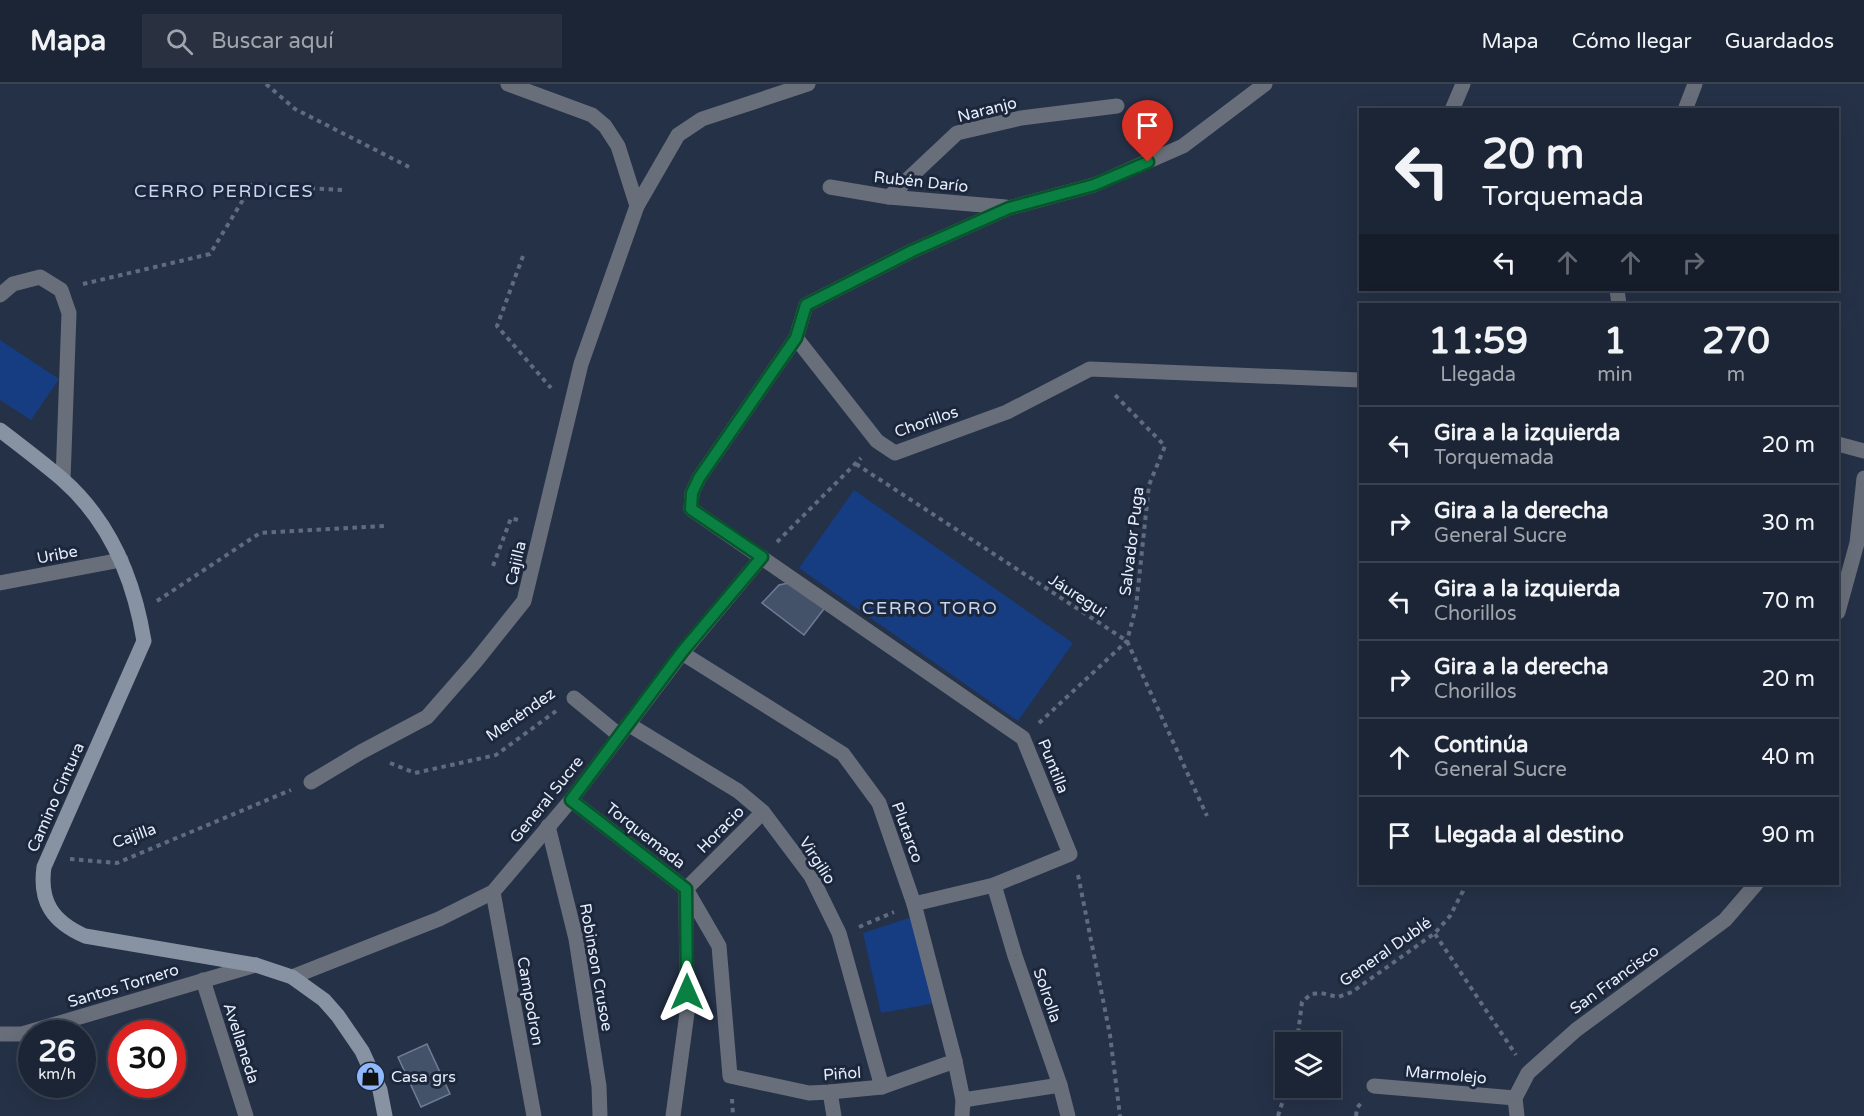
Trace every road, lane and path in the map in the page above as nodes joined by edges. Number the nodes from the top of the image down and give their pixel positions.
1 (266, 84) edge
2 (508, 84) edge
3 (808, 84) edge
4 (1265, 84) edge
5 (1463, 84) edge
6 (1695, 84) edge
7 (1117, 106) dead end
8 (1453, 108) edge
9 (1686, 108) edge
10 (409, 167) dead end
11 (830, 187) dead end
12 (342, 189) dead end
13 (889, 197) junction
14 (637, 206) junction
15 (1009, 208) junction
16 (523, 256) dead end
17 (62, 290) junction
18 (0, 295) edge
19 (796, 338) junction
20 (1090, 369) junction
21 (1359, 380) edge
22 (570, 408) junction
23 (0, 430) edge
24 (877, 441) junction
25 (1839, 444) edge
26 (1864, 451) edge
27 (856, 464) junction
28 (1864, 478) edge
29 (63, 480) junction
30 (386, 526) dead end
31 (542, 527) junction
32 (1860, 543) edge
33 (762, 557) junction
34 (121, 560) junction
35 (493, 566) dead end
36 (0, 583) edge
37 (1839, 609) edge
38 (139, 613) junction
39 (1127, 641) junction
40 (682, 652) junction
41 (574, 698) joint
42 (623, 730) junction
43 (1023, 738) junction
44 (361, 752) junction
45 (311, 782) joint
46 (571, 800) junction
47 (763, 812) junction
48 (1208, 816) dead end
49 (548, 826) junction
50 (1070, 854) junction
51 (47, 857) junction
52 (994, 885) junction
53 (1463, 885) edge
54 (1755, 885) edge
55 (686, 889) junction
56 (493, 892) junction
57 (914, 904) junction
58 (1435, 933) junction
59 (256, 964) junction
60 (292, 977) junction
61 (203, 980) junction
62 (1298, 1032) edge
63 (0, 1034) edge
64 (955, 1061) junction
65 (1527, 1073) junction
66 (730, 1076) joint
67 (1060, 1085) junction
68 (1374, 1086) dead end
69 (882, 1087) junction
70 (830, 1092) junction
71 (1284, 1098) edge
72 (1515, 1098) junction
73 (963, 1100) junction
74 (246, 1116) edge
75 (385, 1116) edge
76 (534, 1116) edge
77 (600, 1116) edge
78 (673, 1116) edge
79 (834, 1116) edge
80 (962, 1116) edge
81 (1068, 1116) edge
82 (1120, 1116) edge
83 (1278, 1116) edge
84 (1517, 1116) edge

1 - 10 path
2 - 14 street
3 - 14 street, Cajilla
4 - 15 street
5 - 8 street
6 - 9 street
7 - 13 street, Naranjo
11 - 13 street, Rubén Darío
12 - 17 path
13 - 15 street, Rubén Darío
14 - 22 street, Cajilla
15 - 19 street
16 - 22 path
17 - 18 street
17 - 29 street
19 - 24 street, Chorillos
19 - 33 street
20 - 21 street, Chorillos
20 - 24 street, Chorillos
20 - 39 path, Salvador Puga
22 - 31 street, Cajilla
23 - 29 main road, Camino Cintura
24 - 27 path
25 - 26 street
27 - 33 path
27 - 39 path, Jáuregui
28 - 32 street
29 - 34 main road, Camino Cintura
30 - 38 path
31 - 35 path
31 - 44 street, Cajilla
32 - 37 street
33 - 40 street, General Sucre
33 - 43 street, Puntilla
34 - 36 street, Uribe
34 - 38 main road, Camino Cintura
38 - 51 main road, Camino Cintura
39 - 43 path
39 - 48 path
40 - 42 street, General Sucre
40 - 57 street, Plutarco
41 - 42 street, Menéndez
41 - 44 path, Menéndez
42 - 46 street, General Sucre
42 - 47 street, Virgilio
43 - 50 street, Puntilla
44 - 45 street, Cajilla
45 - 51 path, Cajilla
46 - 49 street, General Sucre
46 - 55 street, Torquemada
47 - 55 street, Horacio
47 - 69 street, Virgilio
49 - 56 street, General Sucre
49 - 77 street, Robinson Crusoe
50 - 52 street
50 - 82 path
51 - 59 main road, Camino Cintura
52 - 57 street
52 - 67 street, Solrolla
53 - 58 path, General Dublé
54 - 65 street, San Francisco
55 - 66 street, Torquemada
55 - 78 street
56 - 60 street, General Sucre
56 - 76 street, Campodron
57 - 64 street, Plutarco
58 - 62 path, General Dublé
58 - 65 path
59 - 60 main road, Camino Cintura
59 - 61 street, Santos Tornero
60 - 75 main road, Camino Cintura
61 - 63 street, Santos Tornero
61 - 74 street, Avellaneda
64 - 69 street, Piñol
64 - 73 street, Plutarco
65 - 72 street, San Francisco
66 - 70 street, Piñol
67 - 73 street
67 - 81 street, Solrolla
68 - 72 street, Marmolejo
69 - 70 street, Piñol
70 - 79 street
71 - 83 path
72 - 84 street
73 - 80 street, Plutarco

